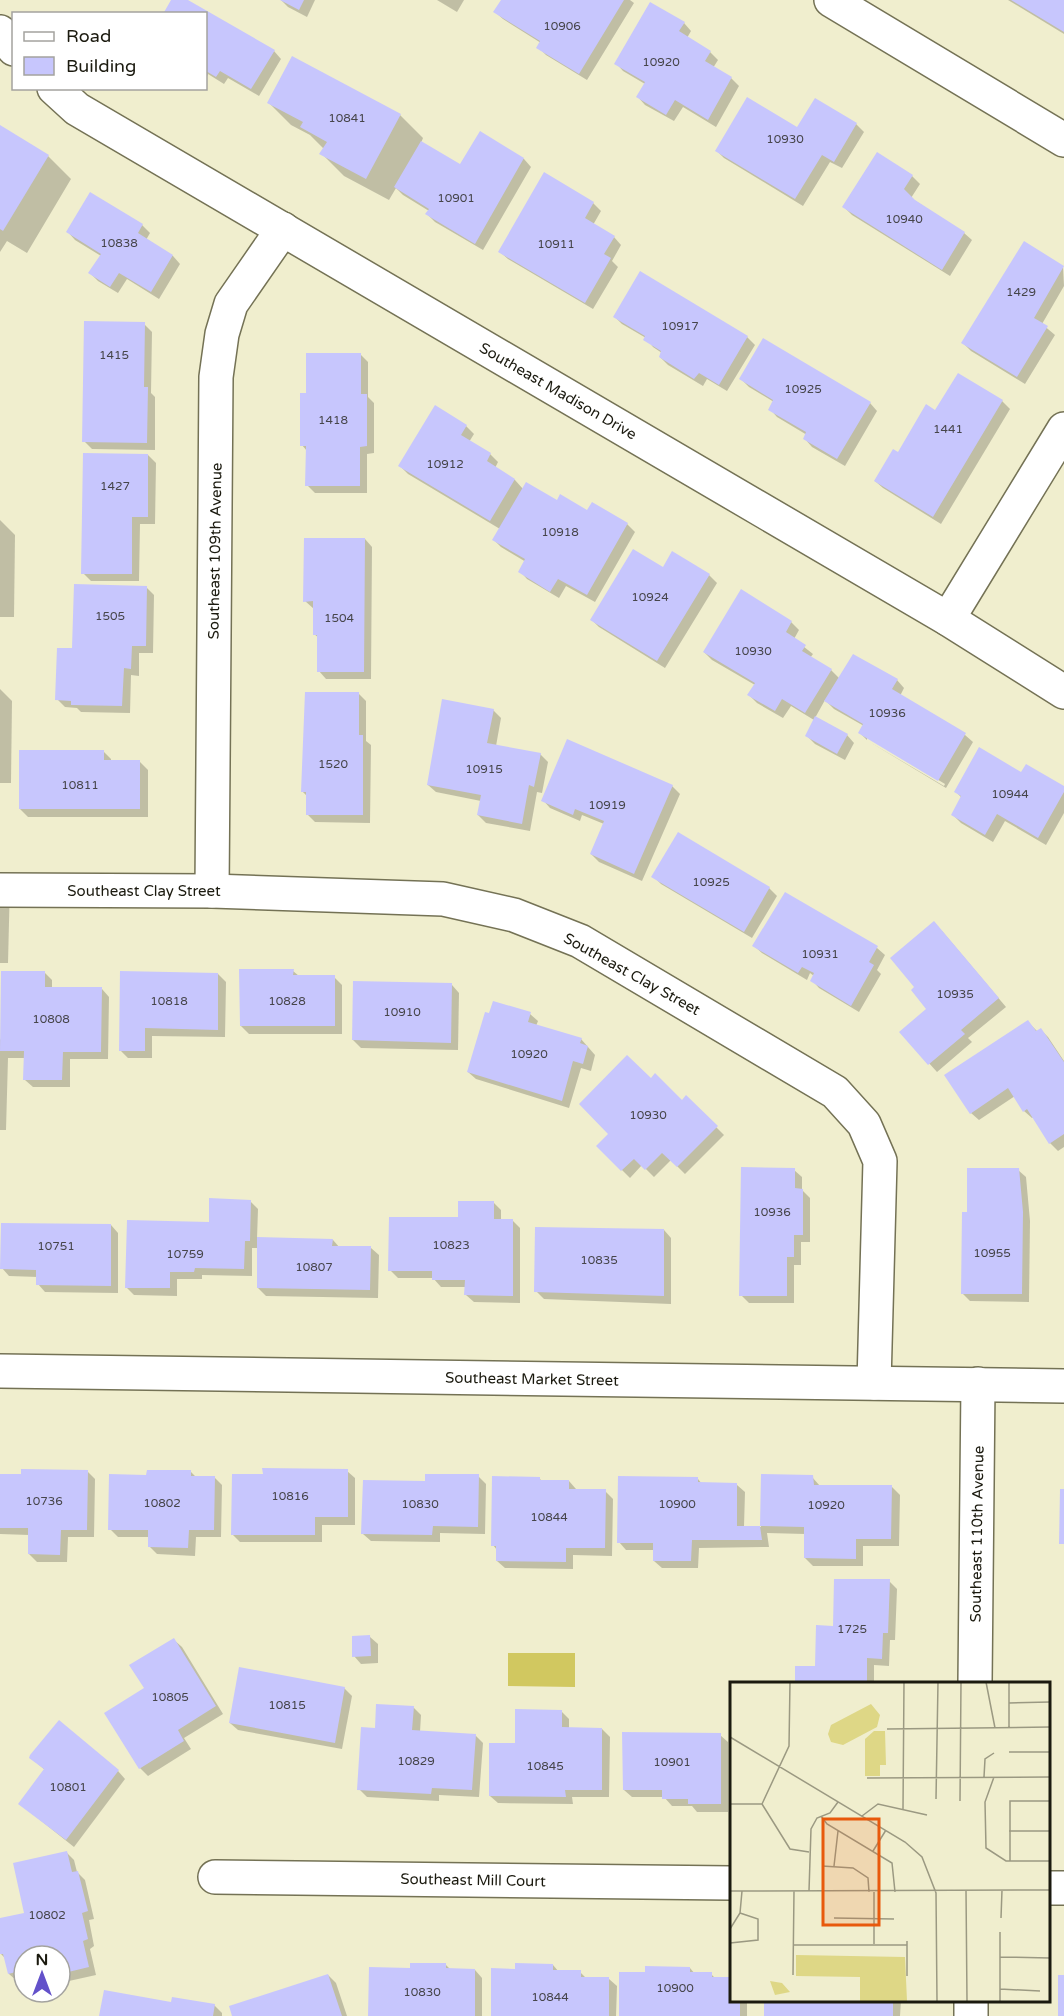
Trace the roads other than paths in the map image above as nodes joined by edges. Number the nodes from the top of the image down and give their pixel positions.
1 (831, 0) edge
2 (0, 32) edge
3 (12, 47) edge
4 (56, 90) edge
5 (1064, 140) edge
6 (283, 229) junction
7 (1064, 429) edge
8 (948, 619) junction
9 (1064, 692) edge
10 (0, 890) edge
11 (212, 891) junction
12 (0, 1371) edge
13 (874, 1383) junction
14 (978, 1384) junction
15 (1064, 1386) edge
16 (975, 1682) edge
17 (215, 1877) dead end
18 (730, 1883) edge

1 - 5 street
2 - 3 street
4 - 6 street, Southeast Madison Drive
6 - 8 street, Southeast Madison Drive
6 - 11 street, Southeast 109th Avenue
7 - 8 street
8 - 9 street, Southeast Madison Drive
10 - 11 street, Southeast Clay Street
11 - 13 street, Southeast Clay Street
12 - 13 street, Southeast Market Street
13 - 14 street, Southeast Market Street
14 - 15 street, Southeast Market Street
14 - 16 street, Southeast 110th Avenue
17 - 18 street, Southeast Mill Court

